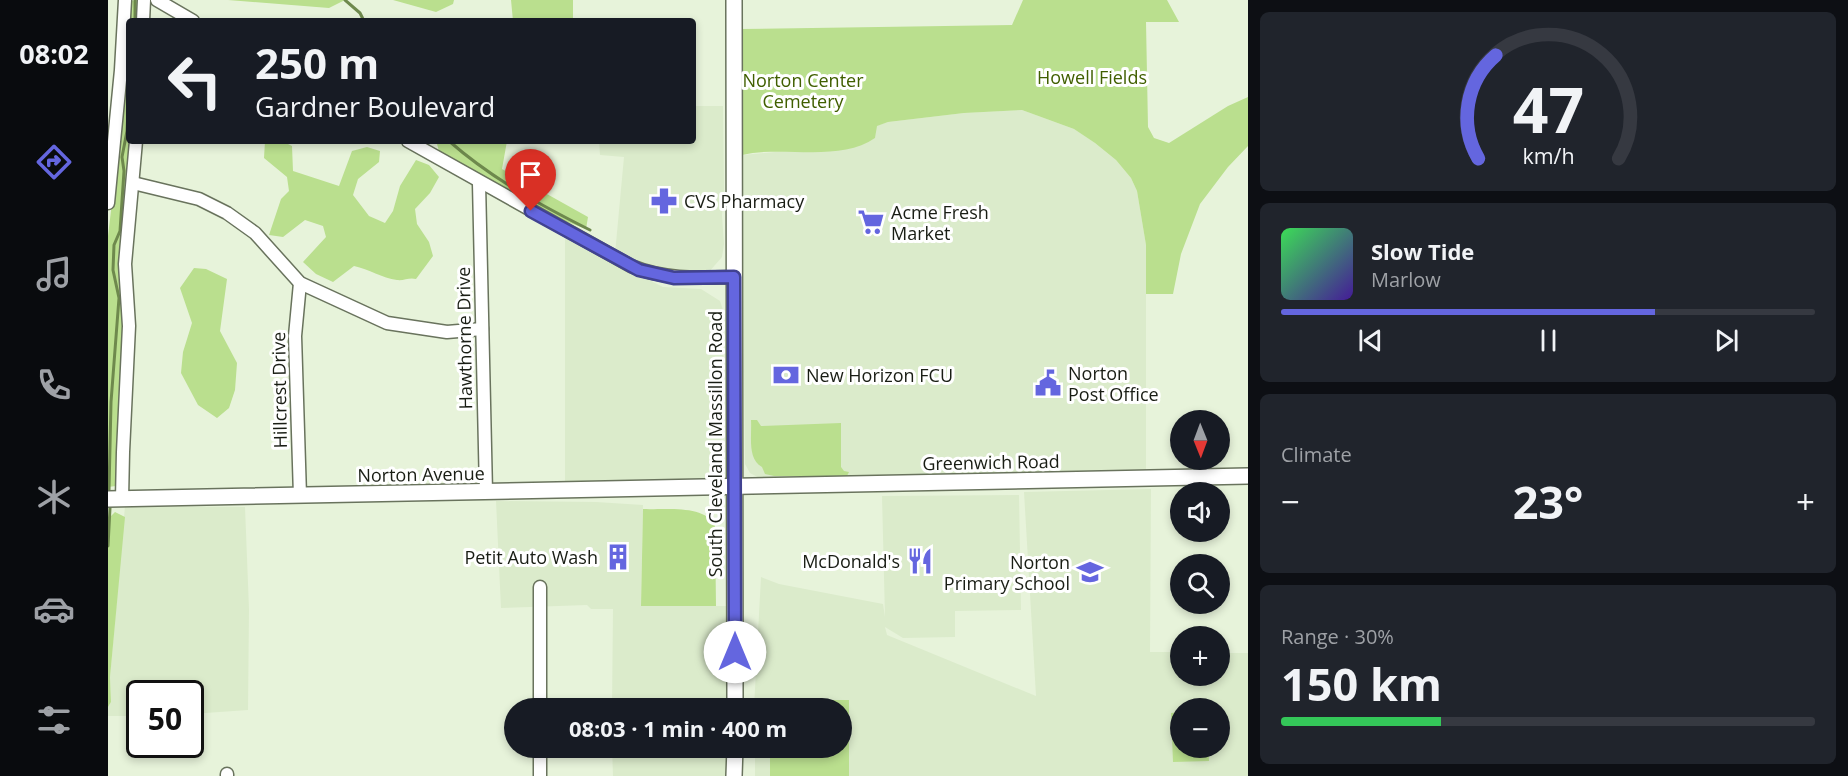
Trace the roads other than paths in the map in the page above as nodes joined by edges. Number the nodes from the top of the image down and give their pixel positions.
1 (125, 0) edge
2 (144, 0) edge
3 (157, 0) edge
4 (734, 0) edge
5 (143, 18) edge
6 (188, 18) edge
7 (136, 144) edge
8 (413, 144) edge
9 (133, 183) junction
10 (479, 183) junction
11 (108, 203) edge
12 (734, 277) junction
13 (300, 283) junction
14 (482, 329) junction
15 (1248, 476) edge
16 (735, 487) junction
17 (486, 492) junction
18 (300, 496) junction
19 (115, 499) edge
20 (540, 587) dead end
21 (540, 698) edge
22 (735, 698) edge
23 (540, 758) edge
24 (735, 758) edge
25 (540, 776) edge
26 (734, 776) edge

1 - 11 street
2 - 5 street
3 - 6 street
4 - 12 main road, South Cleveland Massillon Road
7 - 9 street
8 - 10 street
9 - 13 street
9 - 19 street
10 - 12 street
10 - 14 street, Hawthorne Drive
12 - 16 main road, South Cleveland Massillon Road
13 - 14 street
13 - 18 street, Hillcrest Drive
14 - 17 street, Hawthorne Drive
15 - 16 main road, Greenwich Road
16 - 17 main road, Norton Avenue
16 - 22 main road, South Cleveland Massillon Road
17 - 18 main road, Norton Avenue
18 - 19 main road, Norton Avenue
20 - 21 street
23 - 25 street
24 - 26 main road

